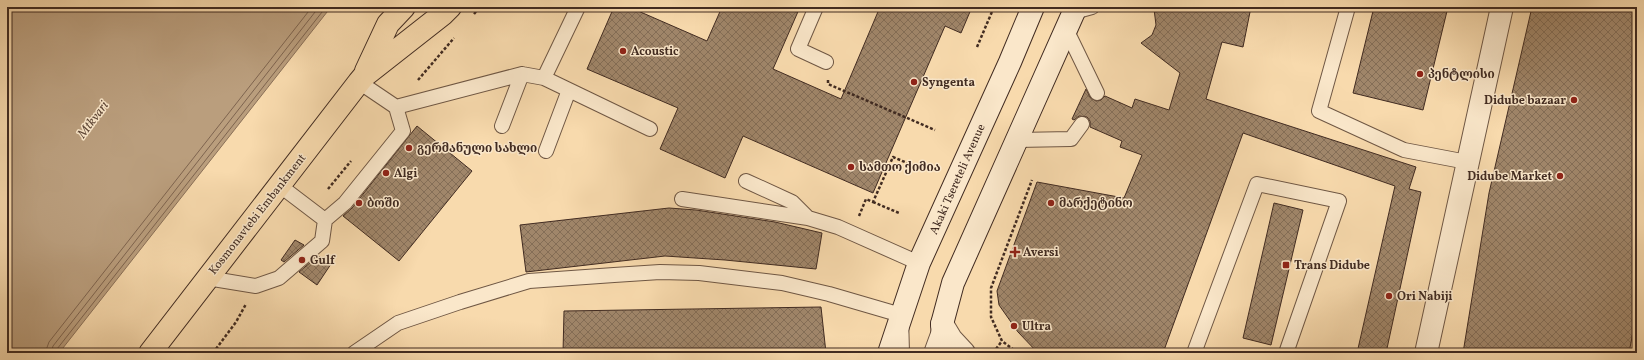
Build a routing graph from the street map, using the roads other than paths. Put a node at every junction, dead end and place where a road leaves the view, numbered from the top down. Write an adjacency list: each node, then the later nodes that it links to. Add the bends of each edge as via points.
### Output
1 (404, 7): 9 (main road, Kosmonavtebi Embankment)
2 (450, 7): 13 (main road, Kosmonavtebi Embankment)
3 (578, 7): 12 (lane)
4 (816, 7): 10 (lane, via 798,49)
5 (1033, 7): 28 (main road, Akaki Tsereteli Avenue)
6 (1348, 7): 22 (lane, via 1318,111 1404,150)
7 (1502, 7): 22 (main road)
8 (1077, 14): 15 (lane); 20 (main road)
9 (394, 16): 13 (main road, Kosmonavtebi Embankment)
10 (826, 62)
11 (522, 74): 12 (lane); 16 (lane); 18 (lane)
12 (544, 78): 14 (lane)
13 (361, 79): 16 (lane); 24 (main road, Kosmonavtebi Embankment)
14 (569, 90): 19 (lane); 21 (lane)
15 (1097, 93)
16 (396, 107): 27 (lane, via 403,132 345,203)
17 (1082, 124): 20 (lane, via 1071,139)
18 (502, 126)
19 (650, 129)
20 (1017, 140): 31 (main road, via 953,283)
21 (546, 151)
22 (1467, 162): 42 (main road)
23 (746, 181): 26 (lane, via 792,202)
24 (279, 185): 27 (lane); 29 (main road, Kosmonavtebi Embankment)
25 (682, 199): 26 (lane)
26 (808, 218): 28 (lane, via 838,227)
27 (325, 220): 29 (lane, via 322,241 279,278 256,286)
28 (919, 263): 30 (main road, Akaki Tsereteli Avenue)
29 (207, 278): 33 (main road, Kosmonavtebi Embankment)
30 (901, 315): 32 (lane, via 782,283 699,273 660,272 529,281 398,323); 35 (main road, Akaki Tsereteli Avenue); 36 (lane)
31 (942, 324): 37 (lane); 38 (main road); 39 (main road)
32 (371, 347): 34 (lane)
33 (150, 353)
34 (354, 353)
35 (889, 353)
36 (902, 353)
37 (931, 353)
38 (944, 353)
39 (964, 353)
40 (1194, 353): 41 (lane, via 1257,184 1339,201)
41 (1286, 353)
42 (1426, 353)

